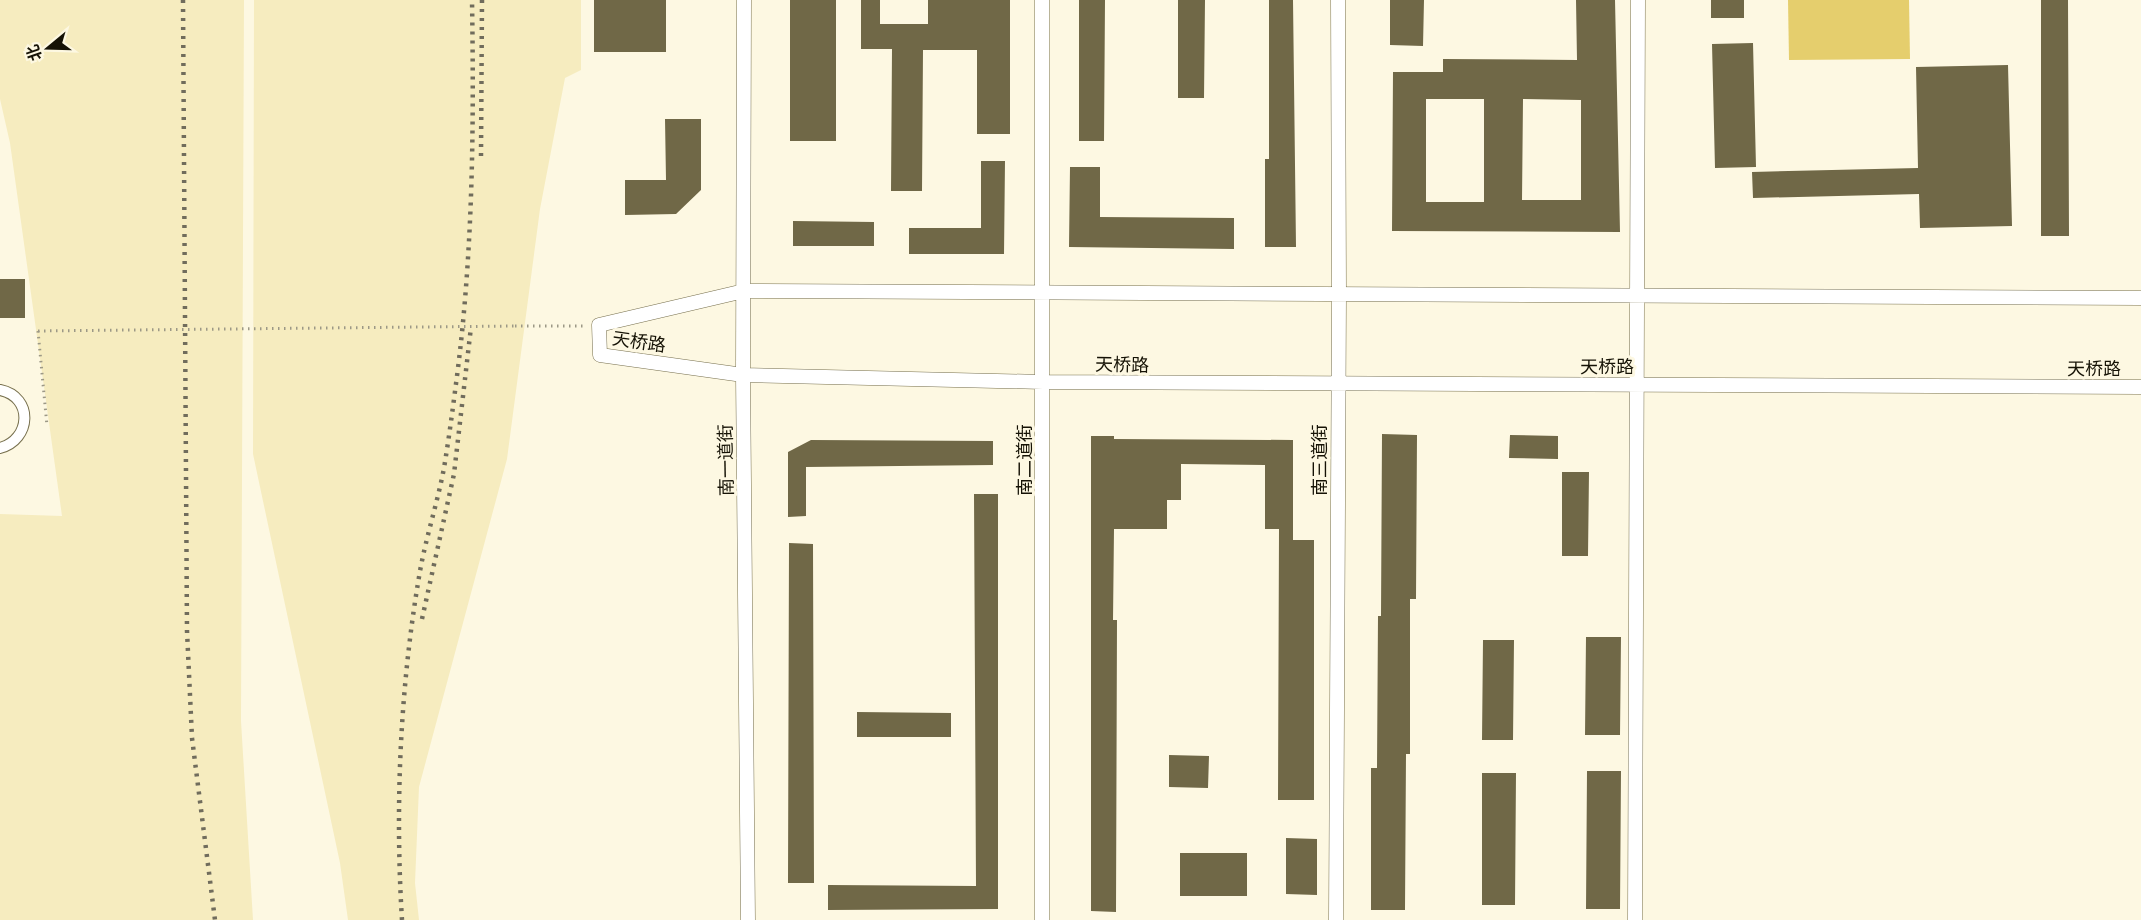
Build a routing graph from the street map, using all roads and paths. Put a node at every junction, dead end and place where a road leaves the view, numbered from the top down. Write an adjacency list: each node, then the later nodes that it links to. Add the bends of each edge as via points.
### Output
1 (744, 0): 5 (street, 南一道街)
2 (1042, 0): 6 (street, 南二道街)
3 (1338, 0): 7 (street, 南三道街)
4 (1638, 0): 8 (street)
5 (744, 291): 6 (street, 天桥路); 10 (street, 天桥路); 11 (street, 南一道街)
6 (1043, 293): 7 (street, 天桥路); 12 (street, 南二道街)
7 (1339, 294): 8 (street, 天桥路); 13 (street, 南三道街)
8 (1637, 295): 9 (street, 天桥路); 14 (street)
9 (2141, 298)
10 (598, 326): 11 (street, 天桥路, via 600,355); 17 (path, bridge, via 38,331)
11 (743, 375): 12 (street, 天桥路); 19 (street, 南一道街)
12 (1043, 382): 13 (street, 天桥路); 20 (street, 南二道街)
13 (1339, 385): 14 (street, 天桥路); 21 (street, 南三道街)
14 (1638, 385): 15 (street, 天桥路); 22 (street)
15 (2141, 387)
16 (0, 390): 18 (street, via 16,398 26,418 18,440)
17 (48, 426)
18 (0, 448)
19 (748, 920)
20 (1042, 920)
21 (1335, 920)
22 (1635, 920)

